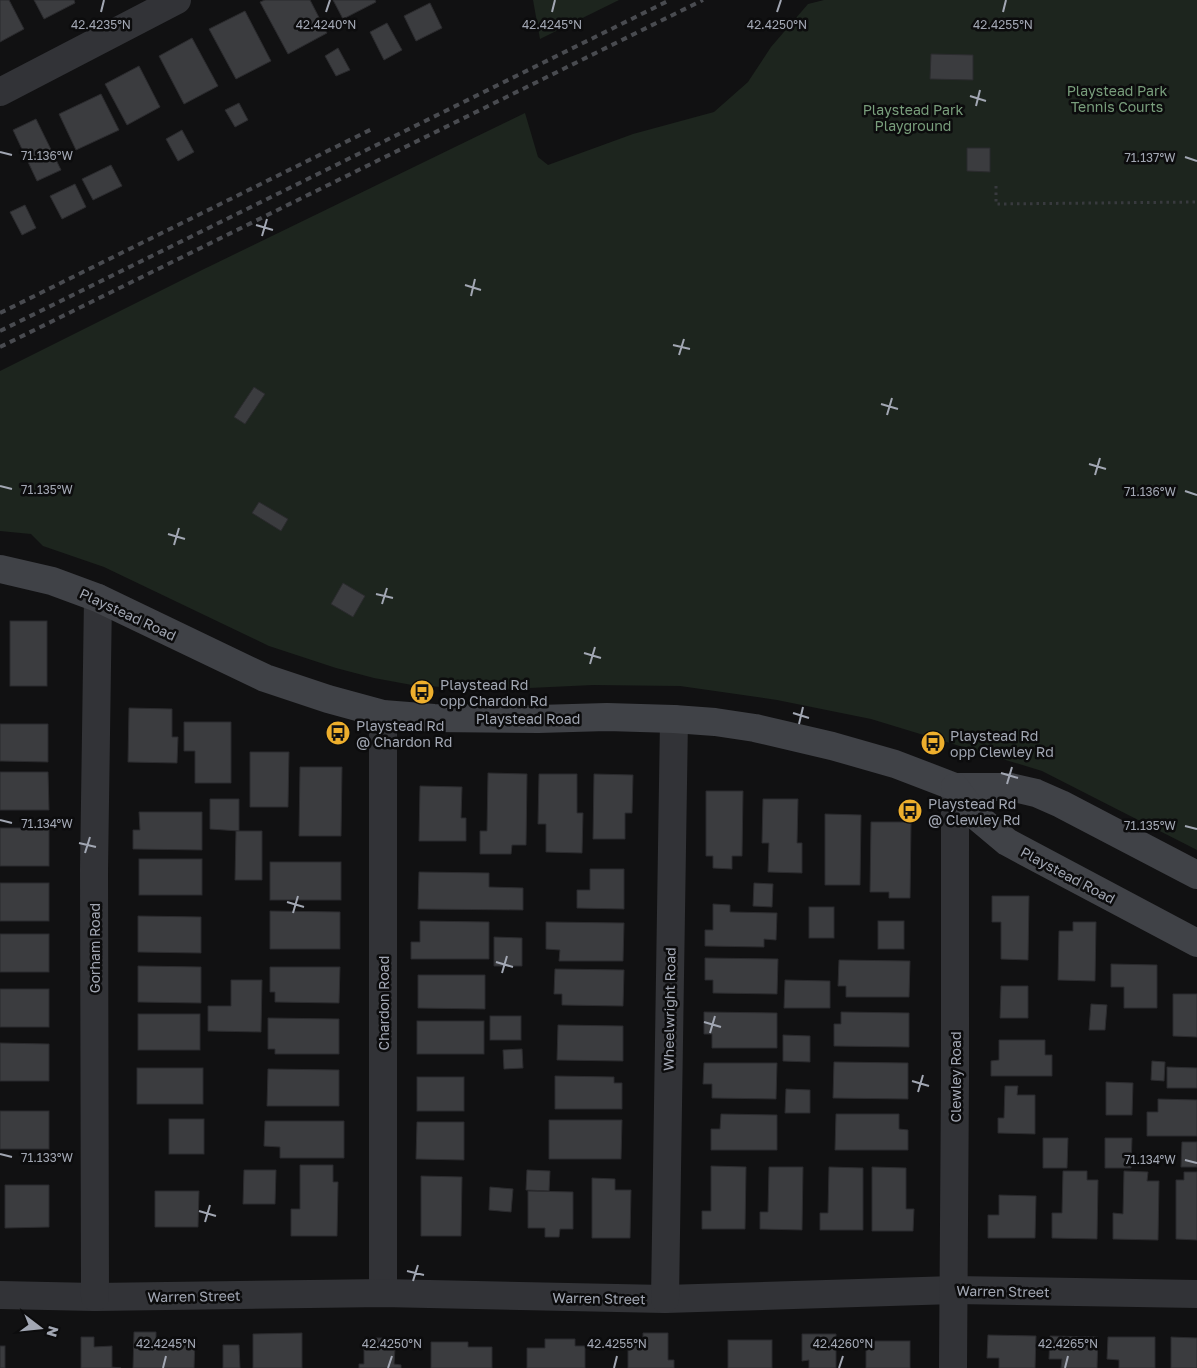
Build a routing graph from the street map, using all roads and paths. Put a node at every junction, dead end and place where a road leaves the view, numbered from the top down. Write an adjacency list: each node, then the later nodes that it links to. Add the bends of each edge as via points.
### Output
1 (177, 0): 2 (street)
2 (0, 92)
3 (996, 186): 4 (path, via 996,204)
4 (1195, 202)
5 (0, 568): 6 (main road, Playstead Road, via 52,581)
6 (98, 598): 7 (main road, Playstead Road, via 265,678); 16 (street, Gorham Road)
7 (384, 714): 8 (main road, Playstead Road, via 538,720); 13 (street, Chardon Road)
8 (674, 719): 9 (main road, Playstead Road, via 755,728 832,746 894,764); 17 (street, Wheelwright Road)
9 (955, 787): 10 (main road, Playstead Road, via 1010,787 1036,793); 11 (main road, Playstead Road, via 976,816 1007,842); 12 (street, Clewley Road)
10 (1197, 875)
11 (1197, 943)
12 (954, 1290): 14 (street, Warren Street); 17 (street, Warren Street); 18 (street, Clewley Road)
13 (383, 1293): 16 (street, Warren Street); 17 (street, Warren Street)
14 (1197, 1294)
15 (0, 1295): 16 (street, Warren Street)
16 (94, 1297)
17 (665, 1299)
18 (953, 1368)

